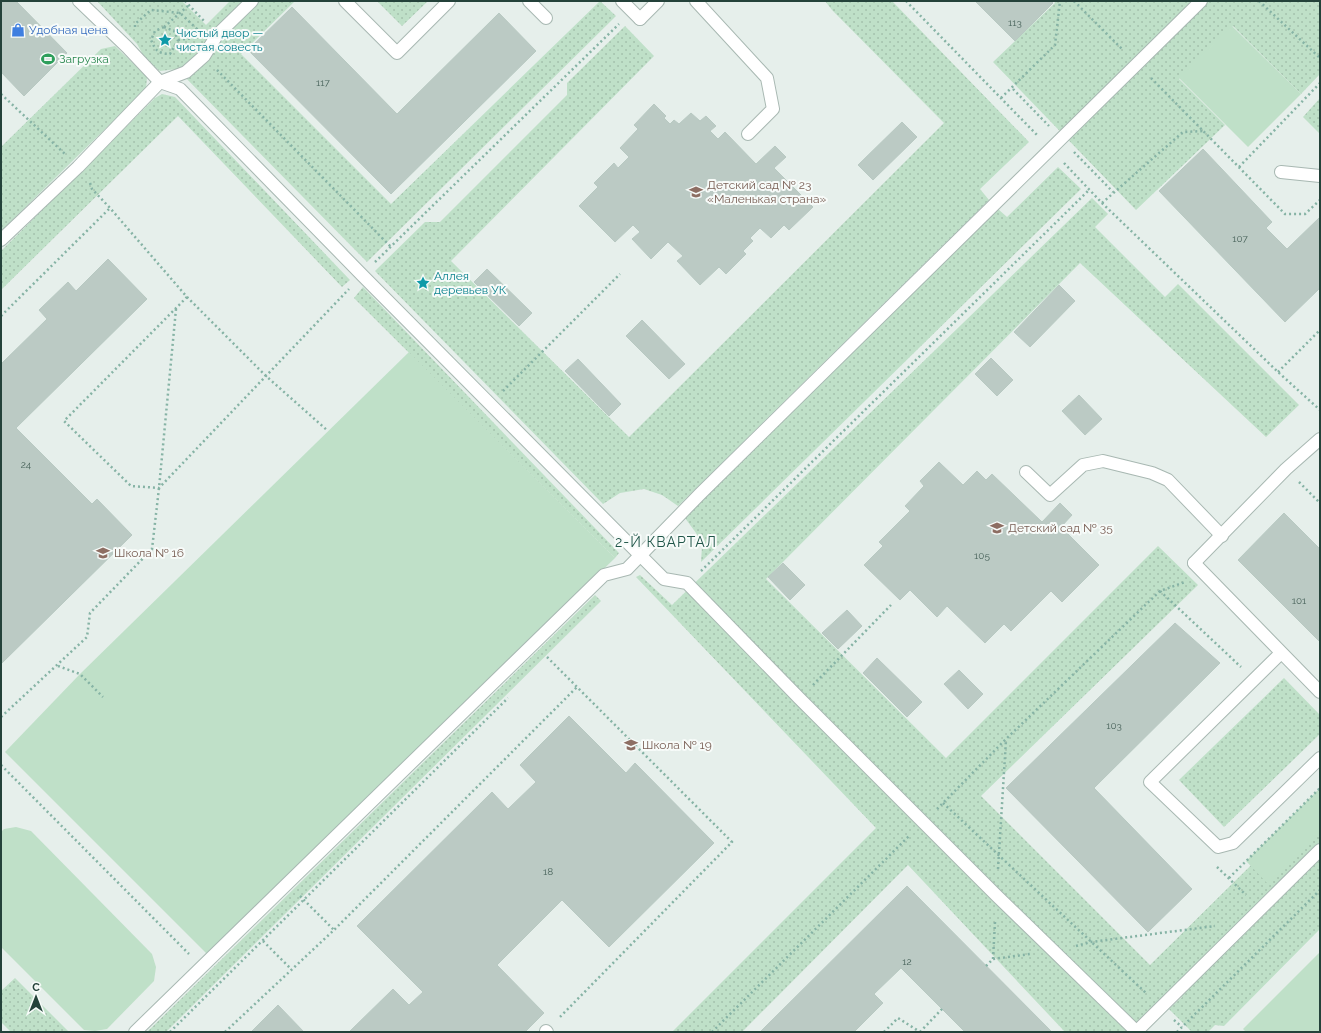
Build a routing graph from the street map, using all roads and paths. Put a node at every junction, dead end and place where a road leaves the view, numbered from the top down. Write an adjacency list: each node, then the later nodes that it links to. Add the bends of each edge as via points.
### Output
1 (80, 1): 24 (street)
2 (185, 1): 15 (path)
3 (252, 1): 20 (street)
4 (345, 1): 5 (street, via 397,53)
5 (449, 1)
6 (529, 1): 17 (street)
7 (658, 1): 14 (street, via 640,19)
8 (696, 1): 29 (street, via 767,78 773,109)
9 (906, 1): 27 (path)
10 (1060, 1): 27 (path, via 1055,45)
11 (1074, 1): 23 (path)
12 (1201, 1): 23 (street)
13 (1259, 1): 22 (path)
14 (625, 4): 40 (path, via 621,21)
15 (189, 5): 16 (path); 20 (path)
16 (180, 13): 18 (path); 19 (path, via 151,10 135,24); 21 (path, via 197,30 197,38)
17 (546, 18)
18 (164, 27): 18 (path, via 155,31 151,40 155,50 170,54 178,40 174,31)
19 (134, 32)
20 (217, 35): 21 (street)
21 (204, 56): 24 (street, via 186,72); 40 (path)
22 (1320, 58)
23 (1137, 64): 28 (path); 30 (street)
24 (160, 82): 31 (street); 42 (street, via 180,89)
25 (1320, 83): 32 (path)
26 (1, 94): 31 (path)
27 (1002, 98): 30 (path)
28 (1203, 131): 32 (path); 37 (path, via 1183,132)
29 (748, 134)
30 (1050, 149): 35 (path); 58 (street)
31 (78, 167): 38 (path, via 87,174 92,189); 39 (street)
32 (1239, 167): 36 (path, via 1285,214 1305,214)
33 (1282, 172): 34 (street)
34 (1320, 176)
35 (1089, 190): 37 (path); 60 (path)
36 (1320, 200)
37 (1102, 202): 47 (path)
38 (110, 208): 43 (path); 45 (path)
39 (1, 240)
40 (391, 247): 42 (path)
41 (620, 274): 49 (path)
42 (362, 275): 48 (path); 49 (street)
43 (187, 297): 44 (path); 48 (path)
44 (176, 309): 55 (path); 55 (path, via 64,421 131,486)
45 (1, 316)
46 (1320, 330): 47 (path)
47 (1278, 372): 50 (path)
48 (266, 376): 51 (path); 55 (path)
49 (490, 404): 58 (street)
50 (1320, 410)
51 (328, 431)
52 (1320, 439): 53 (street)
53 (1286, 469): 56 (path); 57 (street)
54 (1026, 472): 57 (street, via 1050,495 1083,465 1103,461 1152,473 1168,480)
55 (159, 488): 66 (path, via 152,549 90,613 87,637)
56 (1320, 504)
57 (1222, 536): 64 (street, via 1194,564)
58 (640, 555): 60 (street, via 664,579); 62 (street, via 626,569 604,574)
59 (1192, 580): 73 (path, via 1160,591)
60 (687, 583): 71 (street)
61 (891, 605): 71 (path)
62 (533, 643): 65 (path); 82 (street)
63 (554, 653): 65 (path)
64 (1282, 653): 68 (street); 74 (street, via 1150,782 1218,847 1233,843)
65 (548, 658): 67 (path)
66 (58, 666): 69 (path, via 80,674); 72 (path)
67 (577, 687): 86 (path); 99 (path, via 732,842)
68 (1320, 692)
69 (103, 697)
70 (509, 698): 84 (path)
71 (799, 698): 78 (street)
72 (1, 717)
73 (1006, 739): 77 (path); 80 (path)
74 (1320, 758)
75 (1, 765): 91 (path)
76 (1320, 788): 81 (path)
77 (943, 803): 78 (path); 80 (path)
78 (923, 822): 100 (path); 103 (street)
79 (1320, 850): 93 (street)
80 (999, 856): 88 (path)
81 (1228, 878)
82 (287, 884): 84 (path); 91 (street)
83 (1320, 890): 95 (path)
84 (304, 900): 86 (path); 87 (path)
85 (1216, 926): 88 (path)
86 (334, 930): 92 (path)
87 (263, 941): 92 (path); 97 (path)
88 (1091, 942): 93 (path)
89 (993, 959): 90 (path)
90 (986, 966)
91 (202, 967): 96 (street)
92 (291, 970): 98 (path)
93 (1161, 1007): 95 (path); 103 (street)
94 (942, 1009): 102 (path)
95 (1182, 1027): 104 (path)
96 (135, 1032)
97 (170, 1032)
98 (226, 1032)
99 (546, 1032)
100 (712, 1032)
101 (884, 1032): 102 (path, via 898,1018)
102 (920, 1032)
103 (1137, 1032)
104 (1177, 1032)

